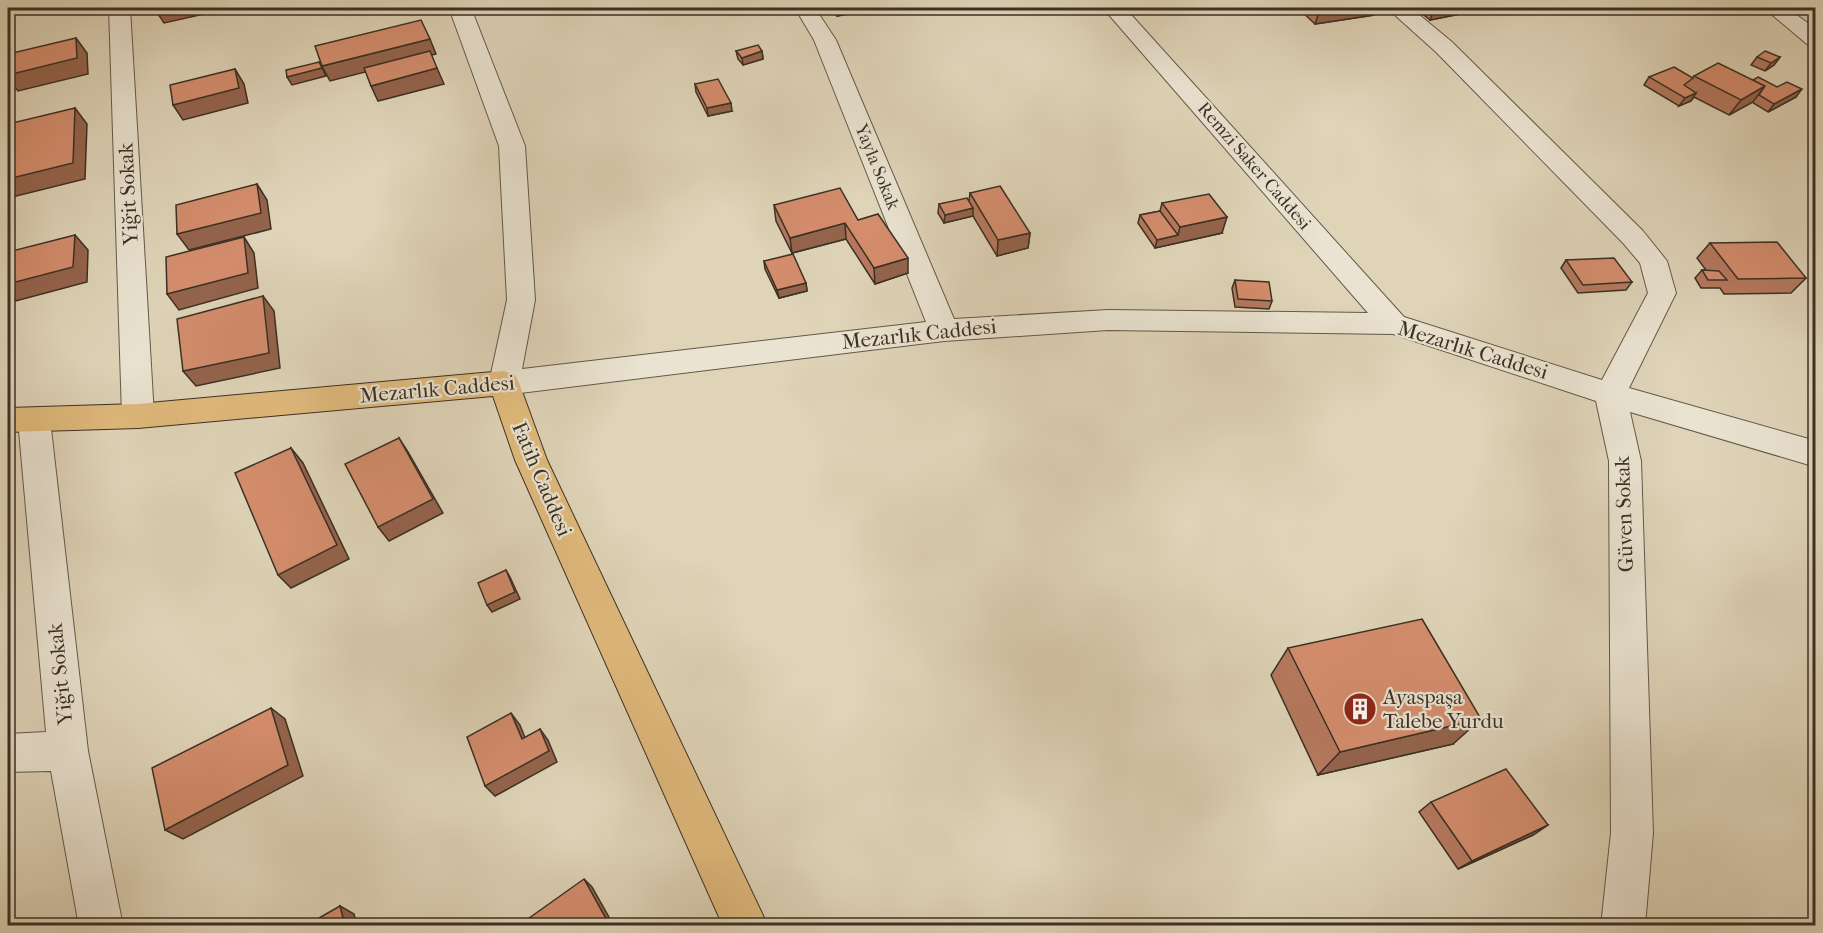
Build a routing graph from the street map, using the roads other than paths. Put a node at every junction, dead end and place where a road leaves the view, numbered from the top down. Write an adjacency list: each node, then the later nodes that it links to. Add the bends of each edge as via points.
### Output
1 (119, 8): 12 (street, Yiğit Sokak)
2 (460, 8): 10 (street, via 512,146 521,300)
3 (805, 8): 9 (street, Yayla Sokak, via 825,40)
4 (1114, 8): 8 (street, Remzi Saker Caddesi)
5 (1398, 8): 11 (street, via 1444,47 1653,261 1662,293)
6 (1774, 8): 7 (street)
7 (1815, 40)
8 (1394, 324): 9 (street, Mezarlık Caddesi, via 1108,320); 11 (street, Mezarlık Caddesi)
9 (944, 330): 10 (street, Mezarlık Caddesi)
10 (504, 383): 12 (main road, Mezarlık Caddesi); 18 (main road, Fatih Caddesi, via 531,460)
11 (1610, 394): 14 (street, Mezarlık Caddesi); 19 (street, Güven Sokak, via 1625,461 1632,833)
12 (138, 416): 13 (main road, Mezarlık Caddesi)
13 (21, 420): 15 (street, Yiğit Sokak)
14 (1815, 454)
15 (68, 751): 16 (street); 17 (street, Yiğit Sokak)
16 (8, 753)
17 (102, 926)
18 (746, 926)
19 (1623, 926)

